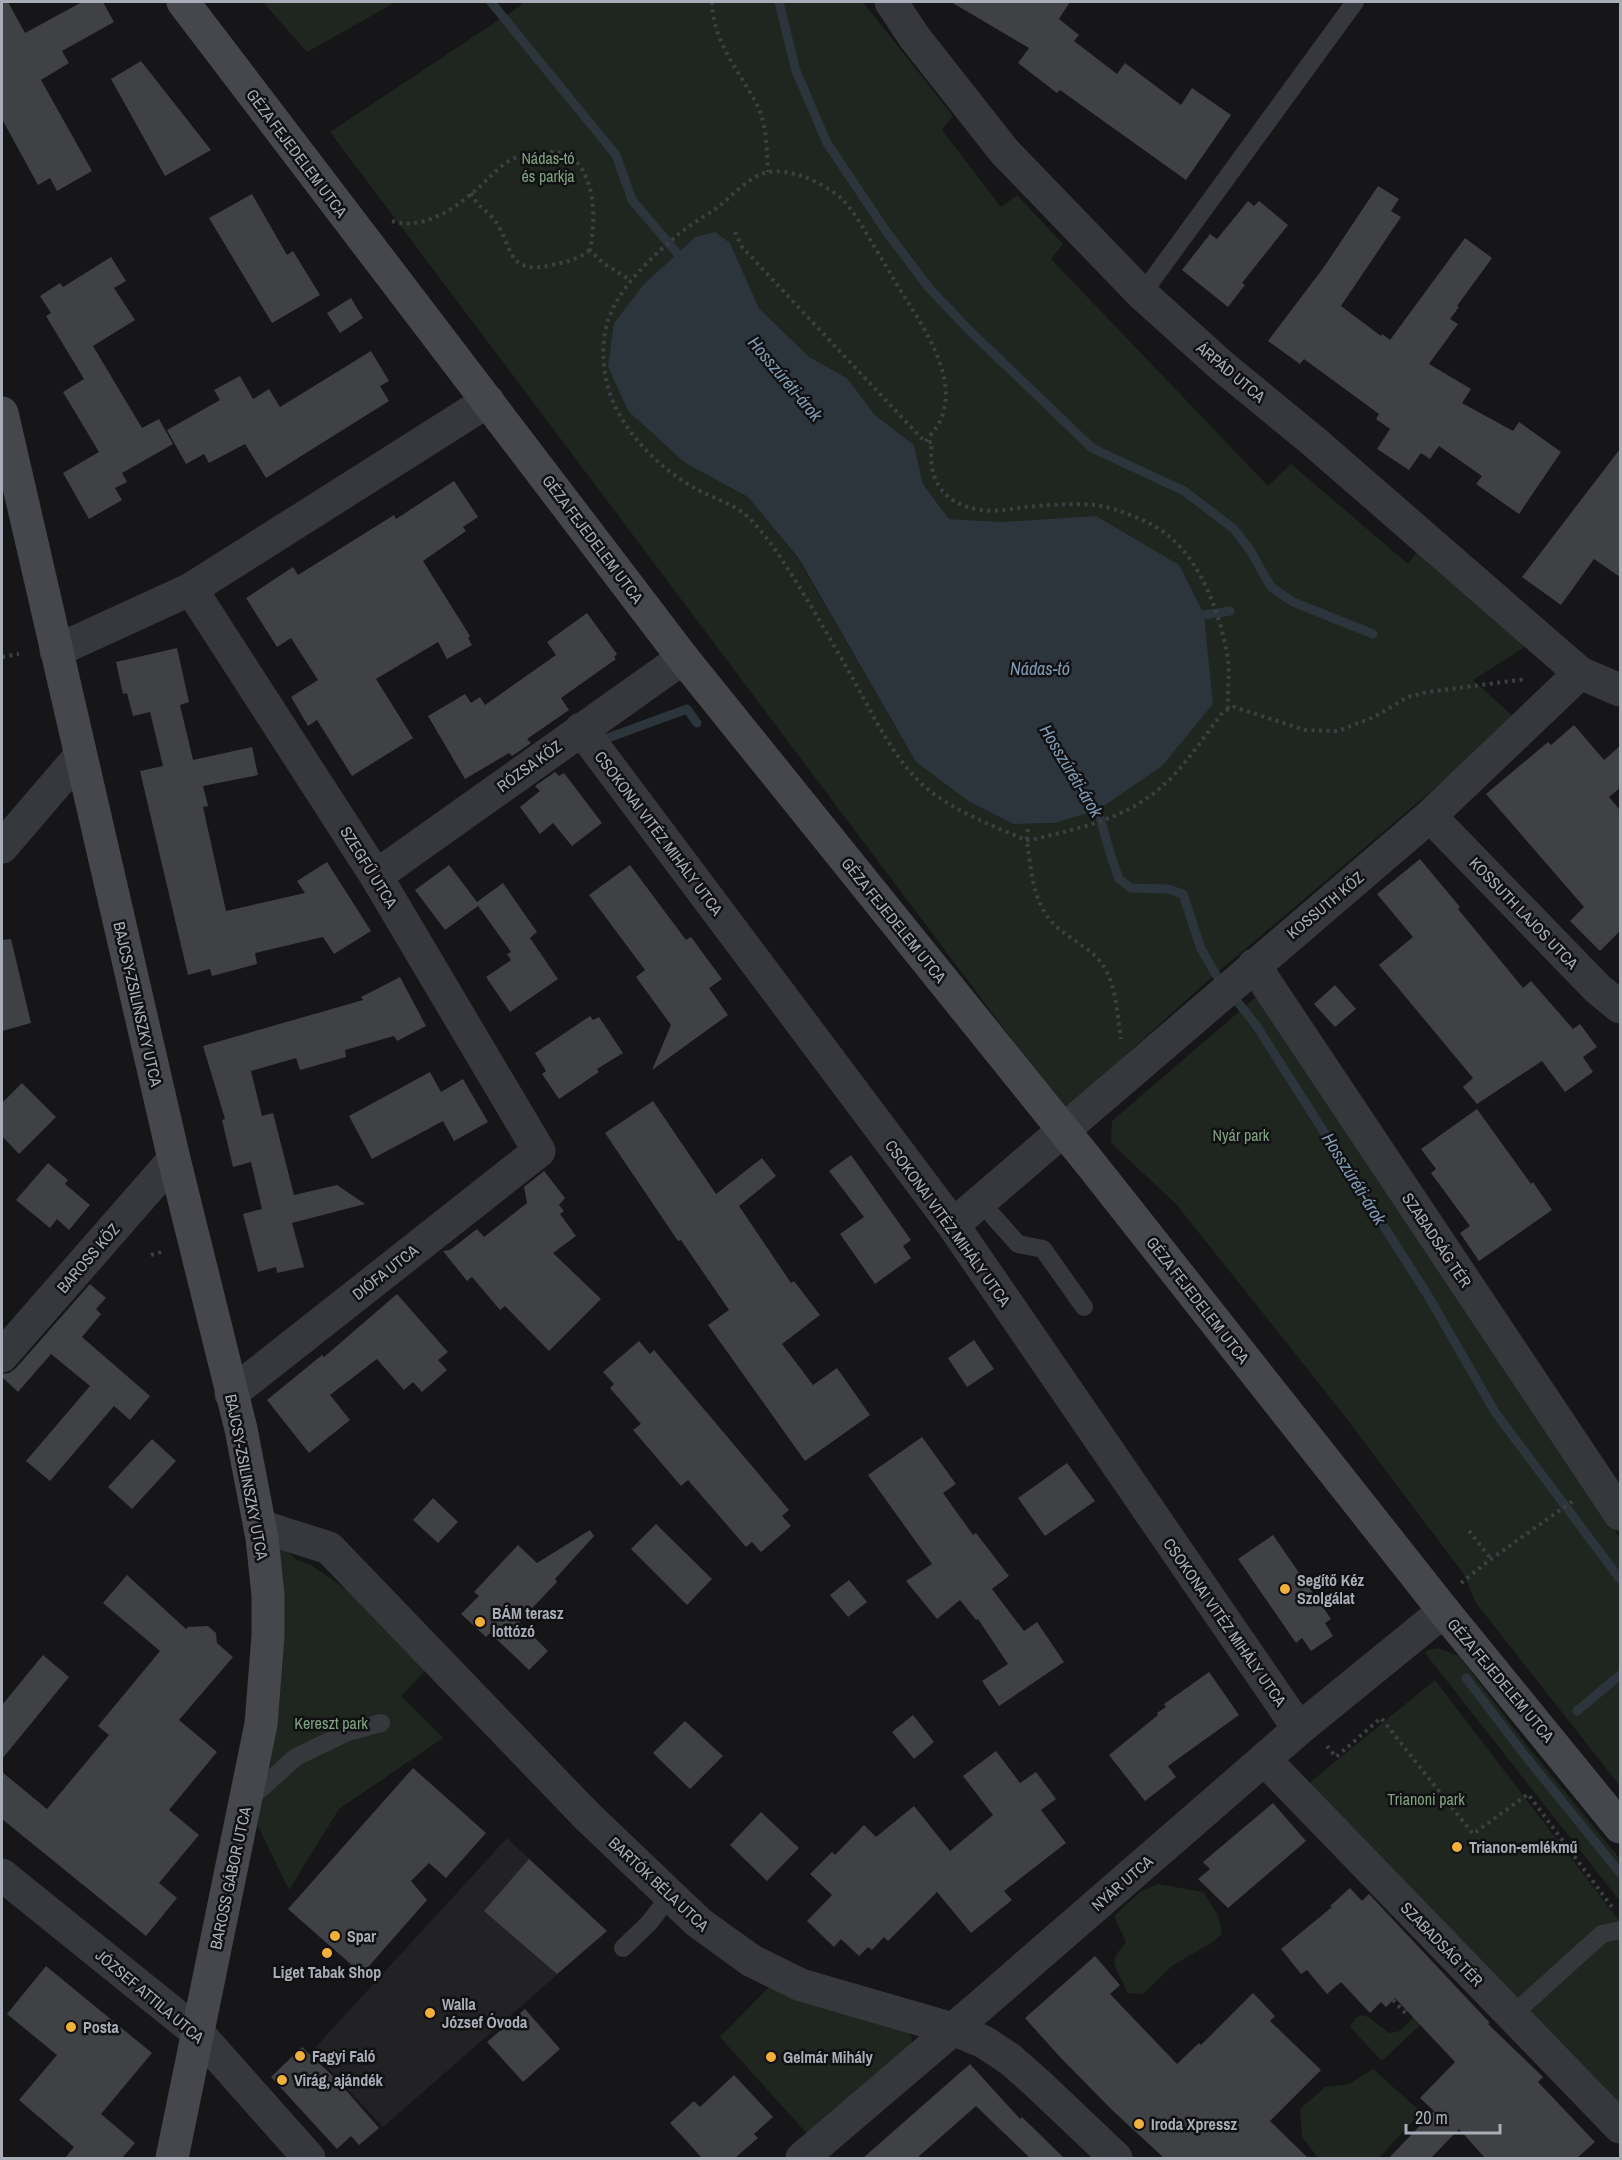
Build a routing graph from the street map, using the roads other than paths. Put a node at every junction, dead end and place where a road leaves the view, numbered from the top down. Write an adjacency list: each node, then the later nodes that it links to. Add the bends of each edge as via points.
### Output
1 (183, 2): 5 (main road, GÉZA FEJEDELEM UTCA)
2 (891, 2): 4 (street, ÁRPÁD UTCA, via 1004,151)
3 (1355, 2): 4 (lane)
4 (1142, 294): 10 (street, ÁRPÁD UTCA)
5 (488, 401): 7 (street); 9 (main road, GÉZA FEJEDELEM UTCA)
6 (2, 413): 8 (main road, BAJCSY-ZSILINSZKY UTCA)
7 (191, 589): 8 (street); 16 (street, SZEGFŰ UTCA)
8 (56, 651): 13 (main road, BAJCSY-ZSILINSZKY UTCA)
9 (683, 658): 12 (street, RÓZSA KÖZ); 19 (main road, GÉZA FEJEDELEM UTCA)
10 (1580, 673): 11 (street, ÁRPÁD UTCA); 14 (street, KOSSUTH KÖZ)
11 (1620, 690)
12 (581, 729): 16 (street, RÓZSA KÖZ); 23 (street, CSOKONAI VITÉZ MIHÁLY UTCA)
13 (80, 756): 15 (street); 21 (main road, BAJCSY-ZSILINSZKY UTCA)
14 (1430, 816): 17 (street, KOSSUTH KÖZ); 18 (street, KOSSUTH LAJOS UTCA)
15 (2, 847)
16 (376, 876): 20 (street, SZEGFŰ UTCA)
17 (1250, 969): 19 (street, KOSSUTH KÖZ); 27 (street, SZABADSÁG TÉR)
18 (1620, 1007)
19 (1063, 1130): 23 (street, KOSSUTH KÖZ); 30 (main road, GÉZA FEJEDELEM UTCA)
20 (539, 1151): 26 (street, DIÓFA UTCA)
21 (174, 1160): 25 (street, BAROSS KÖZ); 26 (main road, BAJCSY-ZSILINSZKY UTCA)
22 (992, 1215): 24 (lane, via 1018,1244 1043,1249)
23 (953, 1226): 32 (street, CSOKONAI VITÉZ MIHÁLY UTCA)
24 (1084, 1307)
25 (2, 1356)
26 (231, 1394): 28 (main road, BAJCSY-ZSILINSZKY UTCA)
27 (1620, 1514)
28 (260, 1526): 29 (main road, BAJCSY-ZSILINSZKY UTCA); 37 (street, BARTÓK BÉLA UTCA, via 329,1548 587,1816)
29 (267, 1595): 34 (main road, BAROSS GÁBOR UTCA, via 261,1724)
30 (1449, 1600): 32 (street, NYÁR UTCA); 35 (main road, GÉZA FEJEDELEM UTCA)
31 (381, 1723): 34 (lane, via 348,1732 296,1757)
32 (1304, 1725): 33 (street, NYÁR UTCA)
33 (1264, 1759): 40 (street, SZABADSÁG TÉR); 41 (street, NYÁR UTCA)
34 (246, 1802): 42 (main road, BAROSS GÁBOR UTCA)
35 (1620, 1827)
36 (2, 1875): 42 (street, JÓZSEF ATTILA UTCA)
37 (670, 1896): 39 (lane); 41 (street, BARTÓK BÉLA UTCA, via 752,1961 801,1985)
38 (1620, 1930): 40 (lane, via 1602,1934)
39 (623, 1948)
40 (1511, 2016): 43 (street, SZABADSÁG TÉR)
41 (953, 2030): 46 (street, NYÁR UTCA); 47 (street, BARTÓK BÉLA UTCA, via 984,2042 1011,2060)
42 (198, 2033): 44 (main road, BAROSS GÁBOR UTCA); 45 (street, JÓZSEF ATTILA UTCA)
43 (1620, 2127)
44 (172, 2158)
45 (309, 2158)
46 (802, 2158)
47 (1116, 2158)

